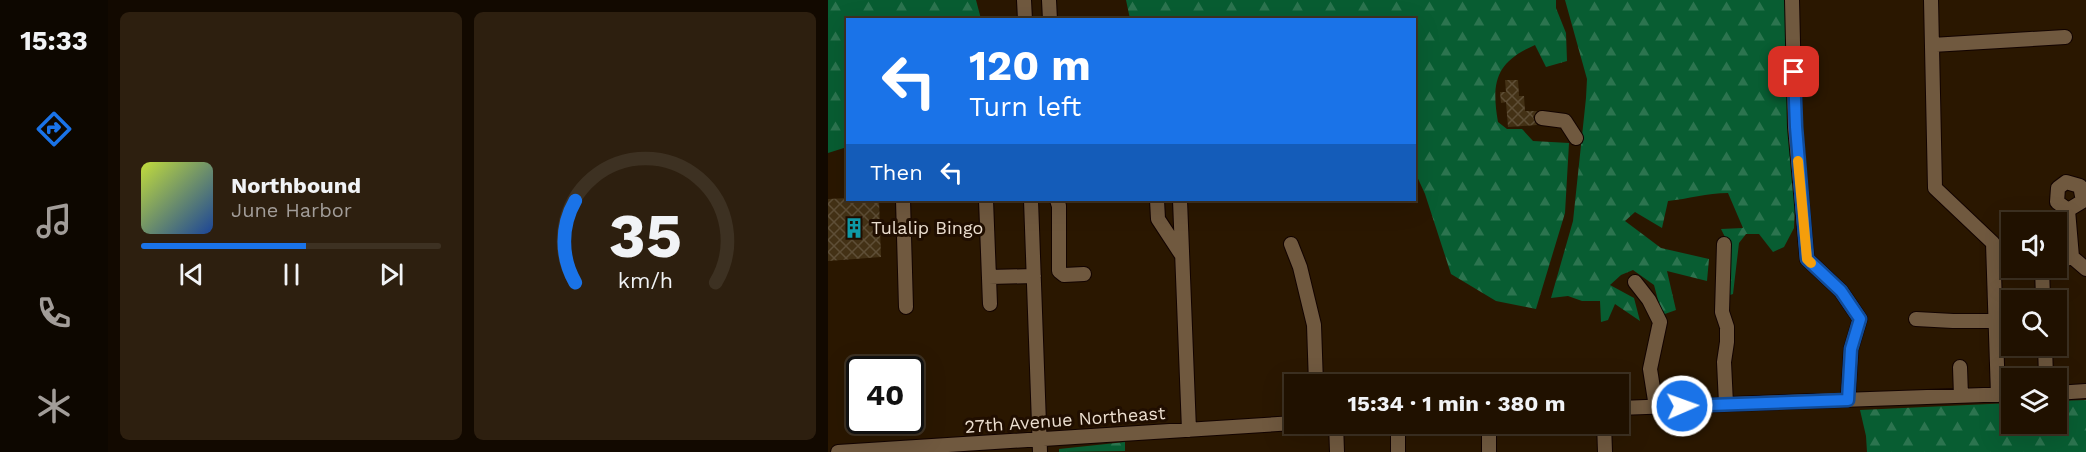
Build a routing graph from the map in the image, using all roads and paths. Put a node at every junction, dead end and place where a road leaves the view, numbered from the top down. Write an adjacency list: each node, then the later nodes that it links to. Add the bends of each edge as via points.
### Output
1 (1024, 0): 5 (street)
2 (1049, 0): 6 (street)
3 (1792, 0): 39 (street, via 1796,127 1807,259 1841,291 1860,319 1851,349)
4 (1931, 0): 8 (street)
5 (1025, 18)
6 (1050, 18)
7 (2065, 37): 8 (street)
8 (1932, 45): 31 (street, via 1935,188 1993,243)
9 (1542, 118): 10 (street, via 1565,121)
10 (1576, 138)
11 (903, 201): 29 (street)
12 (986, 201): 26 (street)
13 (1031, 201): 25 (street)
14 (1057, 201): 24 (street, via 1059,271 1064,275)
15 (1157, 201): 20 (street, via 1158,219)
16 (1180, 201): 20 (street)
17 (2068, 210): 21 (street)
18 (1291, 244): 34 (street, via 1314,325)
19 (1724, 244): 40 (street)
20 (1182, 256): 44 (street)
21 (2072, 257): 22 (street); 23 (street)
22 (2067, 259)
23 (2086, 269)
24 (1084, 274)
25 (1034, 276): 26 (street); 49 (street)
26 (989, 277): 28 (street)
27 (1635, 282): 41 (street, via 1660,322 1650,369)
28 (990, 304)
29 (906, 307)
30 (1916, 319): 31 (street)
31 (1995, 321): 33 (street)
32 (1960, 368): 38 (street)
33 (2001, 368)
34 (1316, 374)
35 (2086, 391): 36 (street)
36 (2067, 392)
37 (2001, 395): 38 (street)
38 (1961, 396): 39 (street)
39 (1848, 400): 40 (street)
40 (1726, 404): 41 (street)
41 (1656, 407): 42 (street)
42 (1629, 408)
43 (1284, 424): 44 (street, 27th Avenue Northeast)
44 (1189, 430): 49 (street, 27th Avenue Northeast)
45 (1336, 434): 52 (street)
46 (1398, 434): 53 (street)
47 (1489, 434): 54 (street)
48 (1604, 434): 55 (street)
49 (1040, 446): 51 (street, 27th Avenue Northeast)
50 (838, 452): 51 (street, 27th Avenue Northeast)
51 (845, 452)
52 (1337, 452)
53 (1398, 452)
54 (1489, 452)
55 (1605, 452)

